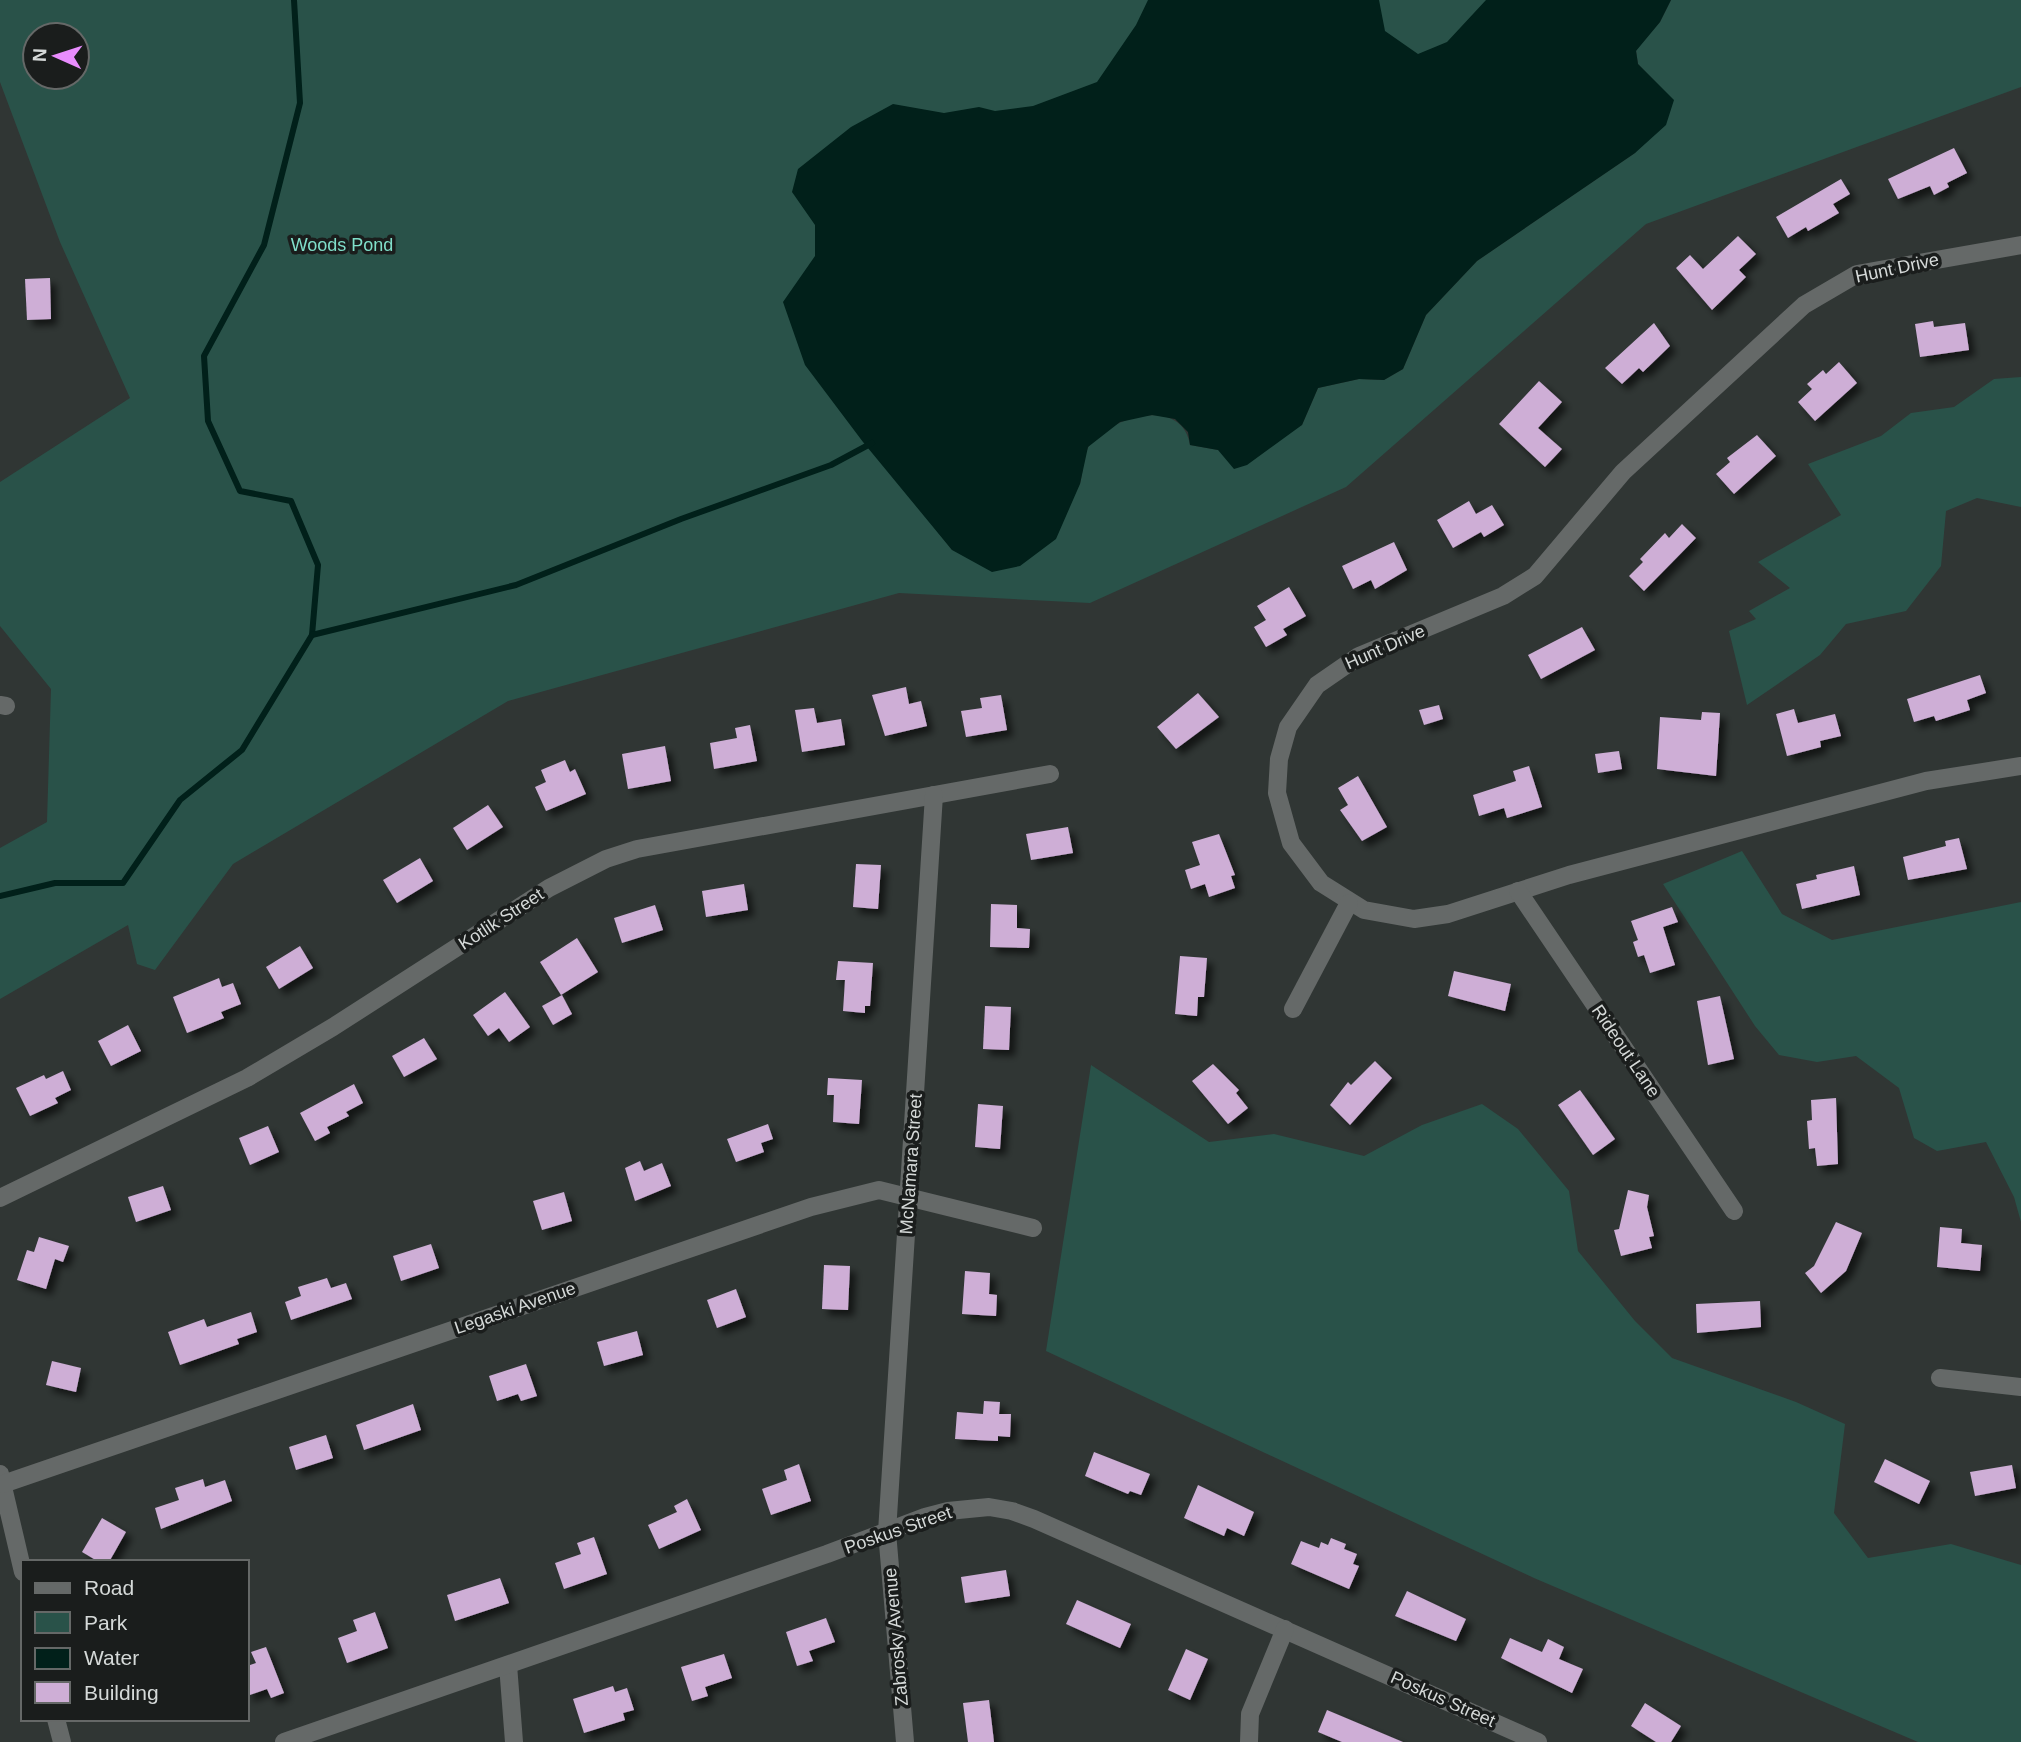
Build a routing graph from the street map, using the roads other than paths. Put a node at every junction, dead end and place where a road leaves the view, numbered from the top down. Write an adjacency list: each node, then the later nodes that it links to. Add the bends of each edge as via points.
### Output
1 (2021, 245): 6 (street, Hunt Drive, via 1877,269 1823,291 1622,472 1535,576 1503,596 1359,656 1317,685 1288,727 1279,759 1277,793 1284,827 1299,857 1321,883)
2 (2021, 766): 5 (street, Hunt Drive, via 1926,781)
3 (1050, 774): 4 (street, Kotlik Street)
4 (934, 795): 8 (street, McNamara Street); 9 (street, Kotlik Street, via 637,849 606,859 549,888 247,1078)
5 (1518, 891): 6 (street, Hunt Drive, via 1431,918 1398,918); 10 (street, Rideout Lane)
6 (1349, 903): 7 (street)
7 (1293, 1009)
8 (909, 1197): 11 (street, Legaski Avenue); 14 (street, Legaski Avenue, via 878,1190 811,1206); 15 (street, McNamara Street)
9 (0, 1198)
10 (1734, 1211)
11 (1033, 1228)
12 (1940, 1378): 13 (street)
13 (2021, 1387)
14 (1, 1479): 16 (street)
15 (887, 1532): 17 (street, Poskus Street, via 948,1511 989,1507 1012,1511); 18 (street, Poskus Street); 23 (street, Zabrosky Avenue)
16 (21, 1564)
17 (1285, 1629): 24 (street, via 1250,1714); 25 (street, Poskus Street)
18 (508, 1665): 21 (street, Poskus Street); 22 (street)
19 (57, 1721): 20 (street)
20 (62, 1742)
21 (284, 1742)
22 (514, 1742)
23 (905, 1742)
24 (1249, 1742)
25 (1538, 1742)

